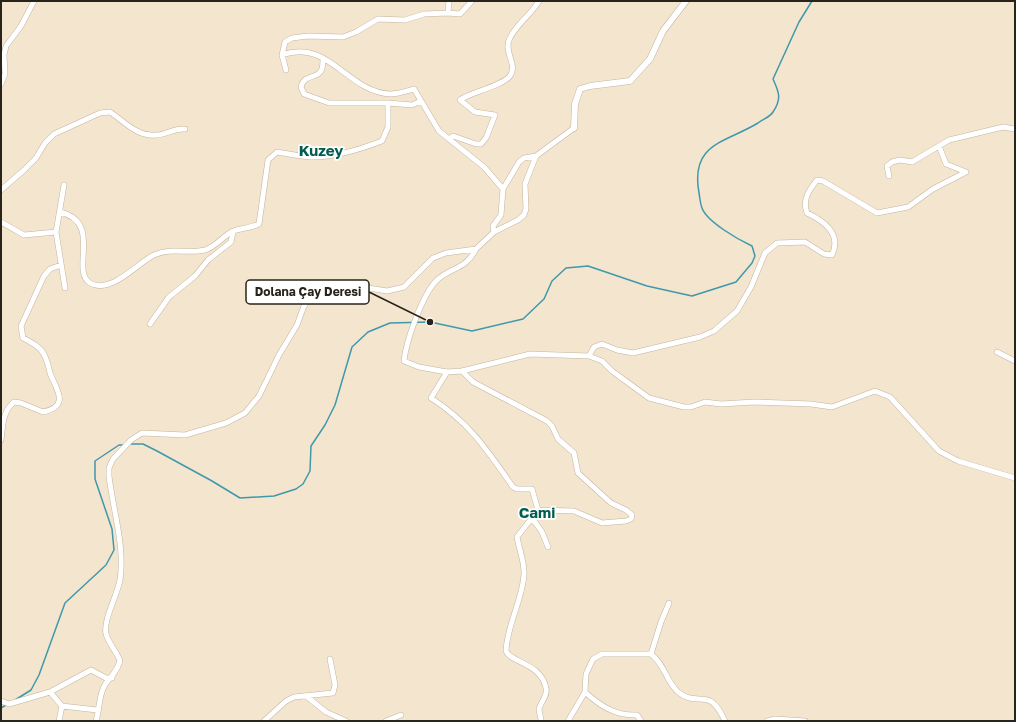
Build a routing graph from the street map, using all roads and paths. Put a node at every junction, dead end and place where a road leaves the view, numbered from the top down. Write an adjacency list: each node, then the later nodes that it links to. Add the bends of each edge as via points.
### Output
1 (34, 1): 10 (street, via 21,26 6,46 5,74)
2 (450, 1): 6 (street)
3 (472, 1): 6 (street, via 460,14)
4 (539, 1): 16 (street, via 509,40 507,52 512,68 510,76 460,100 475,112 495,115 486,138 481,144 453,136)
5 (686, 1): 13 (street, via 663,31 650,59 630,81 580,89 575,104)
6 (448, 13): 7 (street, via 424,14 406,20 378,19 343,37 292,38 285,42)
7 (282, 55): 8 (street, via 295,50 317,54); 9 (street)
8 (323, 58): 11 (street, via 364,86 390,94 414,89); 12 (street, via 320,73 302,82 304,94 329,104)
9 (286, 70)
10 (1, 84)
11 (421, 101): 12 (street, via 412,105); 16 (street, via 439,131)
12 (388, 103): 26 (street, via 388,127 382,141 331,155 311,157 277,152 268,160 259,224)
13 (574, 128): 18 (street)
14 (185, 129): 22 (street, via 177,128 157,136 150,135 129,128 110,112 100,113 54,134 36,158)
15 (1015, 129): 17 (street, via 1002,127 949,140)
16 (449, 139): 21 (street, via 484,167)
17 (939, 146): 19 (street, via 912,162 892,162 887,166); 33 (street, via 946,164 966,172 932,189 908,207 878,213 817,180 806,198 805,206 807,213 823,220 831,230 835,250 832,256 805,242 777,243 765,253 751,287 737,311 714,331 700,337 632,353 602,344 594,347)
18 (536, 156): 21 (street, via 524,158 519,162); 27 (street, via 525,184 524,214 518,220)
19 (889, 176)
20 (64, 185): 23 (street)
21 (503, 189): 27 (street, via 501,216 493,226)
22 (1, 190)
23 (60, 212): 25 (street); 26 (street, via 73,217 81,230 84,236 84,274 90,283 97,285 115,282 155,255 169,250 204,250 218,244)
24 (1, 222): 25 (street, via 24,236)
25 (56, 232): 29 (street)
26 (233, 232): 31 (street, via 231,242 169,297)
27 (494, 232): 28 (street)
28 (476, 249): 36 (street, via 465,264 436,282 419,308 404,352 404,361 419,367); 45 (street, via 446,253 434,258 409,284 397,290 358,288 311,297 304,306 297,325 259,396 245,413 226,423 185,435 142,433 113,459 109,468 119,539 120,578 106,635 120,661)
29 (61, 265): 30 (street); 37 (street, via 50,269 44,276 21,326 23,338 40,348 46,355 60,394 60,401 57,406 44,412 21,402 14,402 5,413)
30 (65, 288)
31 (150, 324)
32 (997, 352): 34 (street)
33 (589, 356): 35 (street, via 530,354); 38 (street, via 602,361 649,398 684,407 705,402 811,404 832,407 875,392 890,397 939,451 958,461)
34 (1015, 361)
35 (462, 371): 36 (street); 39 (street, via 473,382 552,426 558,439 574,453 578,473 611,502 632,515 631,519 626,521 602,523 574,511)
36 (447, 372): 39 (street, via 431,398 466,424 513,487 532,489)
37 (1, 440)
38 (1015, 478)
39 (538, 510): 40 (street)
40 (532, 518): 41 (street); 58 (street, via 517,538 524,572 506,651 511,658 533,668 546,687 546,694 539,709)
41 (548, 547)
42 (669, 602): 43 (street)
43 (651, 654): 47 (street, via 602,654 593,659 586,674); 61 (street, via 660,661 669,680 678,691 689,698 713,701)
44 (330, 659): 48 (street, via 334,691 331,694)
45 (112, 678): 46 (street, via 106,678 91,670); 51 (street, via 106,684)
46 (50, 692): 49 (street); 50 (street)
47 (585, 692): 59 (street); 60 (street, via 599,704 616,713 637,715)
48 (306, 696): 55 (street, via 286,701); 56 (street, via 326,712)
49 (5, 702)
50 (62, 706): 51 (street); 53 (street)
51 (97, 710): 54 (street)
52 (401, 715): 57 (street)
53 (59, 721)
54 (96, 721)
55 (264, 721)
56 (346, 721)
57 (386, 721)
58 (541, 721)
59 (568, 721)
60 (641, 721)
61 (724, 721)
62 (767, 721): 63 (street)
63 (805, 721)

